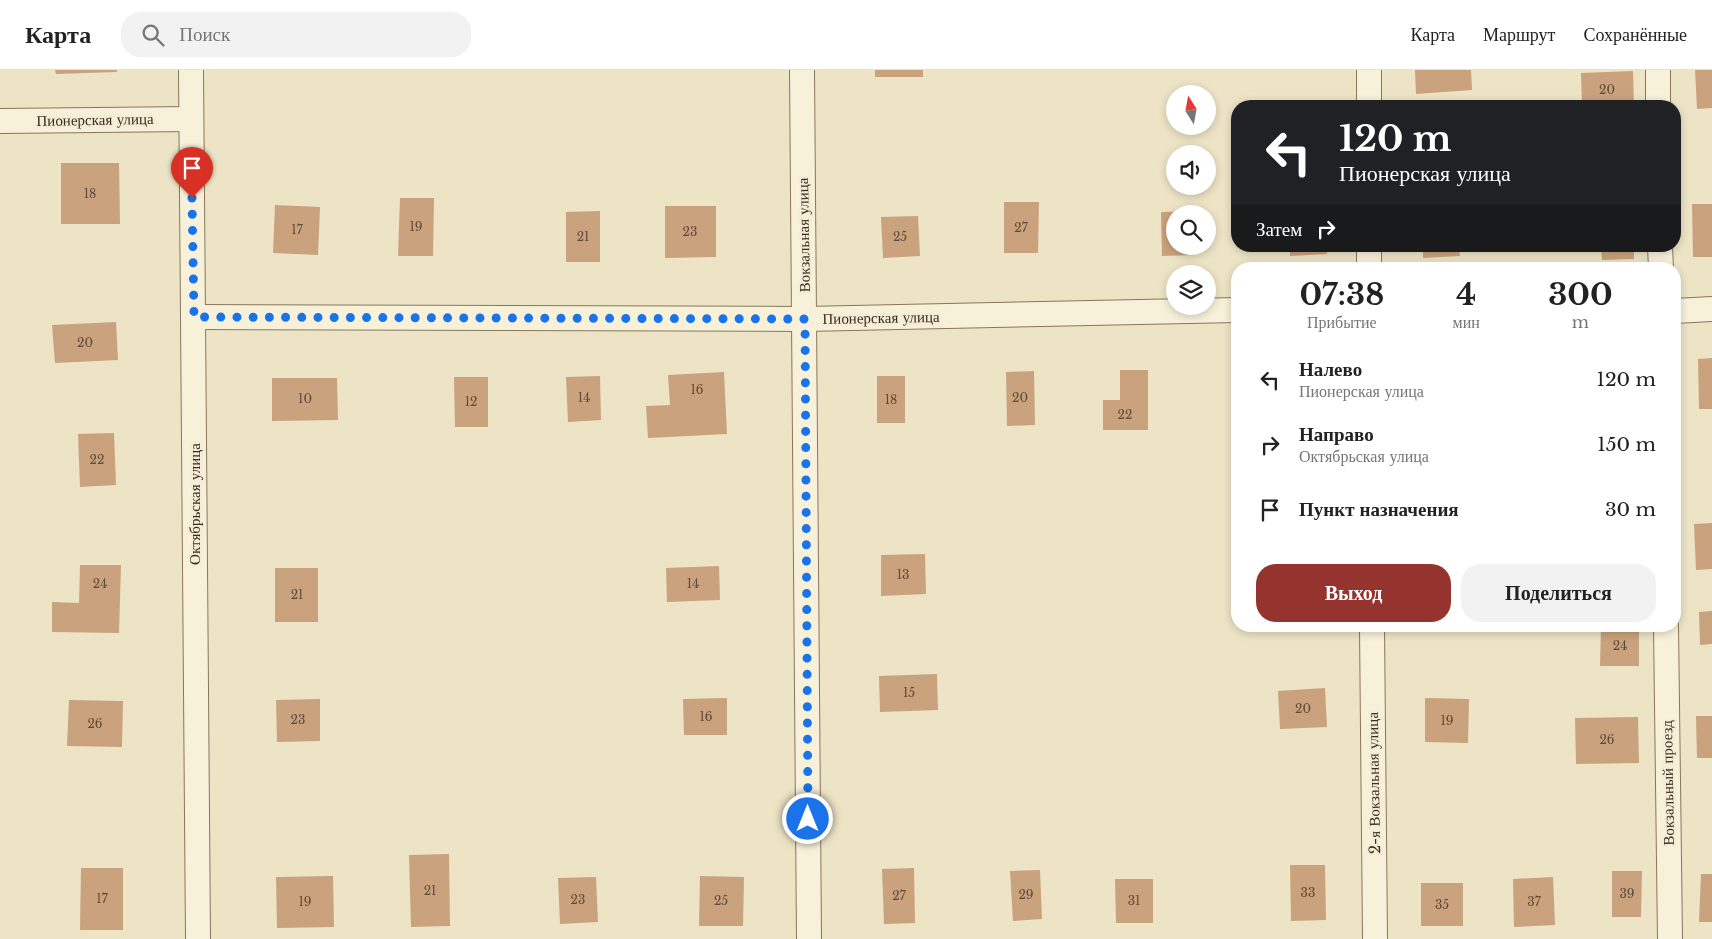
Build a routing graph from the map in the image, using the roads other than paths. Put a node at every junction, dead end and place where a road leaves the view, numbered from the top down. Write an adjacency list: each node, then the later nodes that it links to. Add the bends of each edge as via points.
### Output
1 (191, 70): 7 (street, Октябрьская улица)
2 (802, 70): 13 (street, Вокзальная улица)
3 (1369, 70): 5 (street)
4 (1658, 70): 6 (street)
5 (1369, 100)
6 (1658, 100)
7 (191, 119): 8 (street, Пионерская улица); 12 (street, Октябрьская улица)
8 (0, 121)
9 (1231, 310): 13 (street, Пионерская улица)
10 (1712, 310): 11 (street)
11 (1681, 311)
12 (194, 317): 13 (street, Пионерская улица); 16 (street, Октябрьская улица)
13 (805, 319): 17 (street, Вокзальная улица)
14 (1372, 632): 18 (street, 2-я Вокзальная улица)
15 (1666, 632): 19 (street, Вокзальный проезд)
16 (198, 939)
17 (809, 939)
18 (1375, 939)
19 (1670, 939)

